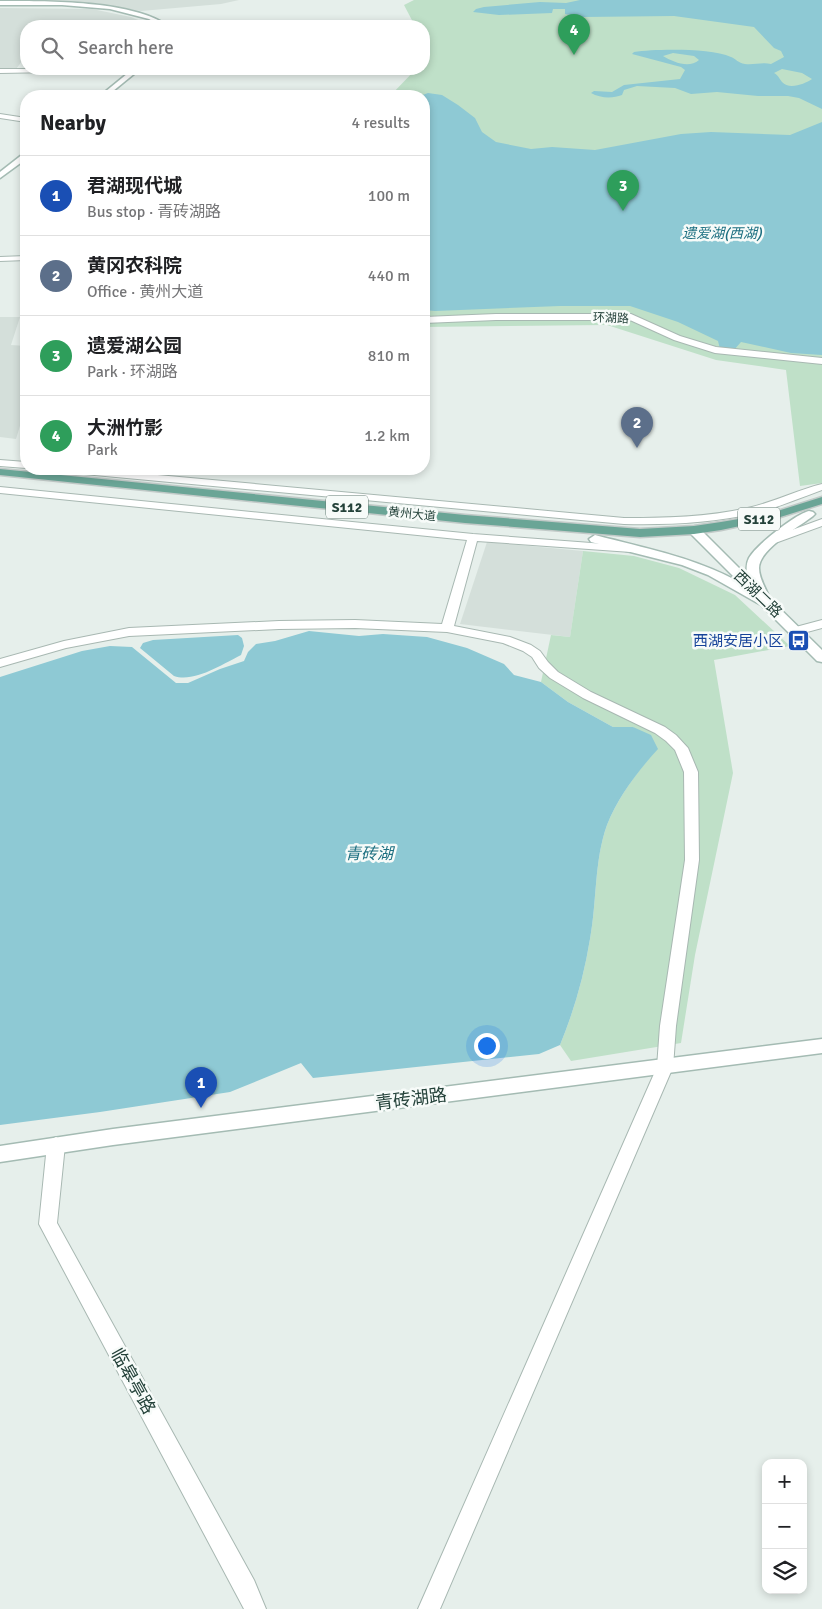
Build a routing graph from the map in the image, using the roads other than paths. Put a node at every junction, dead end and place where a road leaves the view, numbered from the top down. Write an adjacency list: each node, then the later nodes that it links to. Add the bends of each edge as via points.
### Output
1 (0, 4): 2 (main road, via 63,5 120,11); 3 (main road, via 86,5 128,10)
2 (147, 20)
3 (155, 20)
4 (0, 71): 5 (street)
5 (20, 71)
6 (129, 75): 8 (main road)
7 (138, 75): 9 (main road)
8 (111, 90)
9 (120, 90)
10 (0, 116): 11 (street)
11 (20, 119)
12 (20, 161): 14 (main road)
13 (20, 169): 15 (main road)
14 (0, 176)
15 (0, 184)
16 (20, 258): 17 (street)
17 (0, 259)
18 (430, 320): 19 (street, 环湖路, via 631,318 715,350)
19 (822, 361)
20 (0, 462): 21 (street)
21 (20, 464)
22 (0, 472): 23 (main road, 黄州大道 / S112)
23 (20, 474)
24 (30, 475): 33 (main road, 黄州大道 / S112, via 575,529)
25 (126, 475): 27 (street, via 636,522 680,521 740,512 774,505)
26 (0, 479): 35 (main road, 黄州大道 / S112)
27 (822, 487)
28 (0, 490): 34 (street)
29 (822, 500): 33 (main road, 黄州大道 / S112, via 770,517)
30 (822, 510): 31 (main road, 黄州大道 / S112)
31 (809, 514): 33 (main road, 黄州大道 / S112, via 768,526); 36 (main road)
32 (822, 522): 36 (street)
33 (699, 534): 35 (main road, 黄州大道 / S112, via 643,540); 38 (main road, 西湖二路)
34 (473, 537): 37 (street); 40 (street)
35 (595, 539): 37 (main road)
36 (774, 540): 38 (main road, via 758,553 753,563 754,577)
37 (638, 550): 38 (main road, via 712,572)
38 (766, 602): 41 (main road, 西湖二路)
39 (822, 624): 41 (street)
40 (447, 628): 43 (street, via 317,624 129,632 64,645); 45 (street, via 506,640 527,648 554,675 660,730 681,748 692,781 692,860)
41 (796, 632): 42 (main road, 西湖二路)
42 (822, 658)
43 (0, 663)
44 (822, 1046): 45 (main road, 青砖湖路)
45 (665, 1067): 46 (main road, 青砖湖路); 49 (street)
46 (56, 1145): 47 (main road, 青砖湖路); 48 (street, 临皋亭路, via 48,1224)
47 (0, 1154)
48 (255, 1609)
49 (429, 1609)

